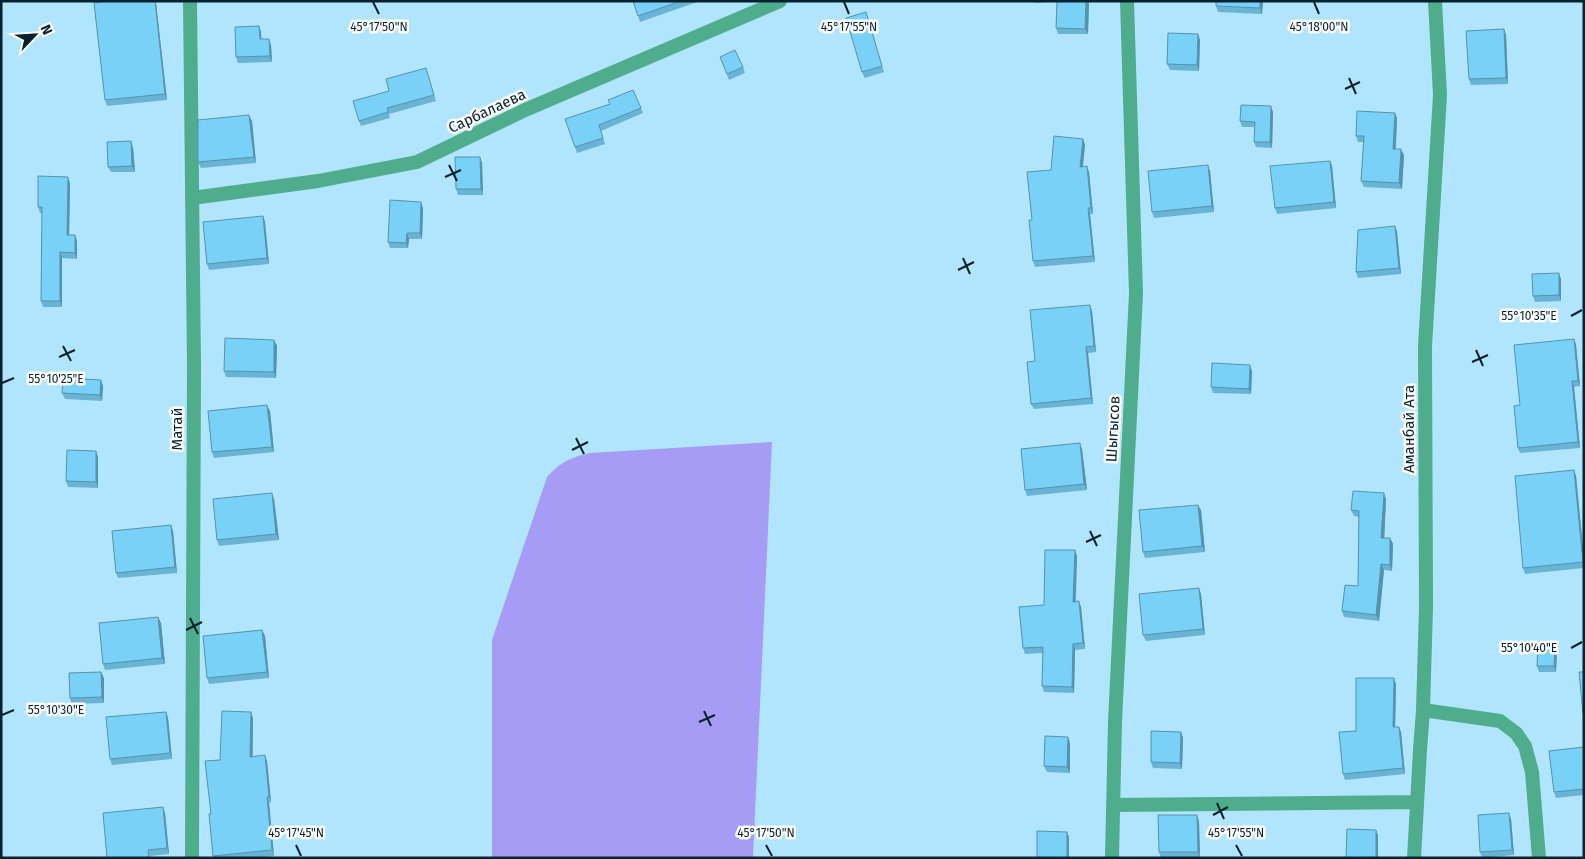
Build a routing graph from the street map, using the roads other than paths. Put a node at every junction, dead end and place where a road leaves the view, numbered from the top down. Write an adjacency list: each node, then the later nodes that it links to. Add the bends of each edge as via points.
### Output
1 (190, 1): 5 (street, Матай)
2 (780, 1): 5 (street, Сарбалаева, via 525,110 417,162 318,181)
3 (1127, 1): 8 (street, Шыгысов, via 1136,293)
4 (1434, 1): 6 (street, Аманбай Ата, via 1440,95 1425,346)
5 (192, 198): 9 (street, Матай)
6 (1423, 710): 7 (street, Аманбай Ата); 12 (street, via 1500,721 1516,733 1525,746 1532,772)
7 (1417, 802): 8 (street); 11 (street, Аманбай Ата)
8 (1113, 804): 10 (street, Шыгысов)
9 (192, 858)
10 (1112, 858)
11 (1414, 858)
12 (1539, 858)

